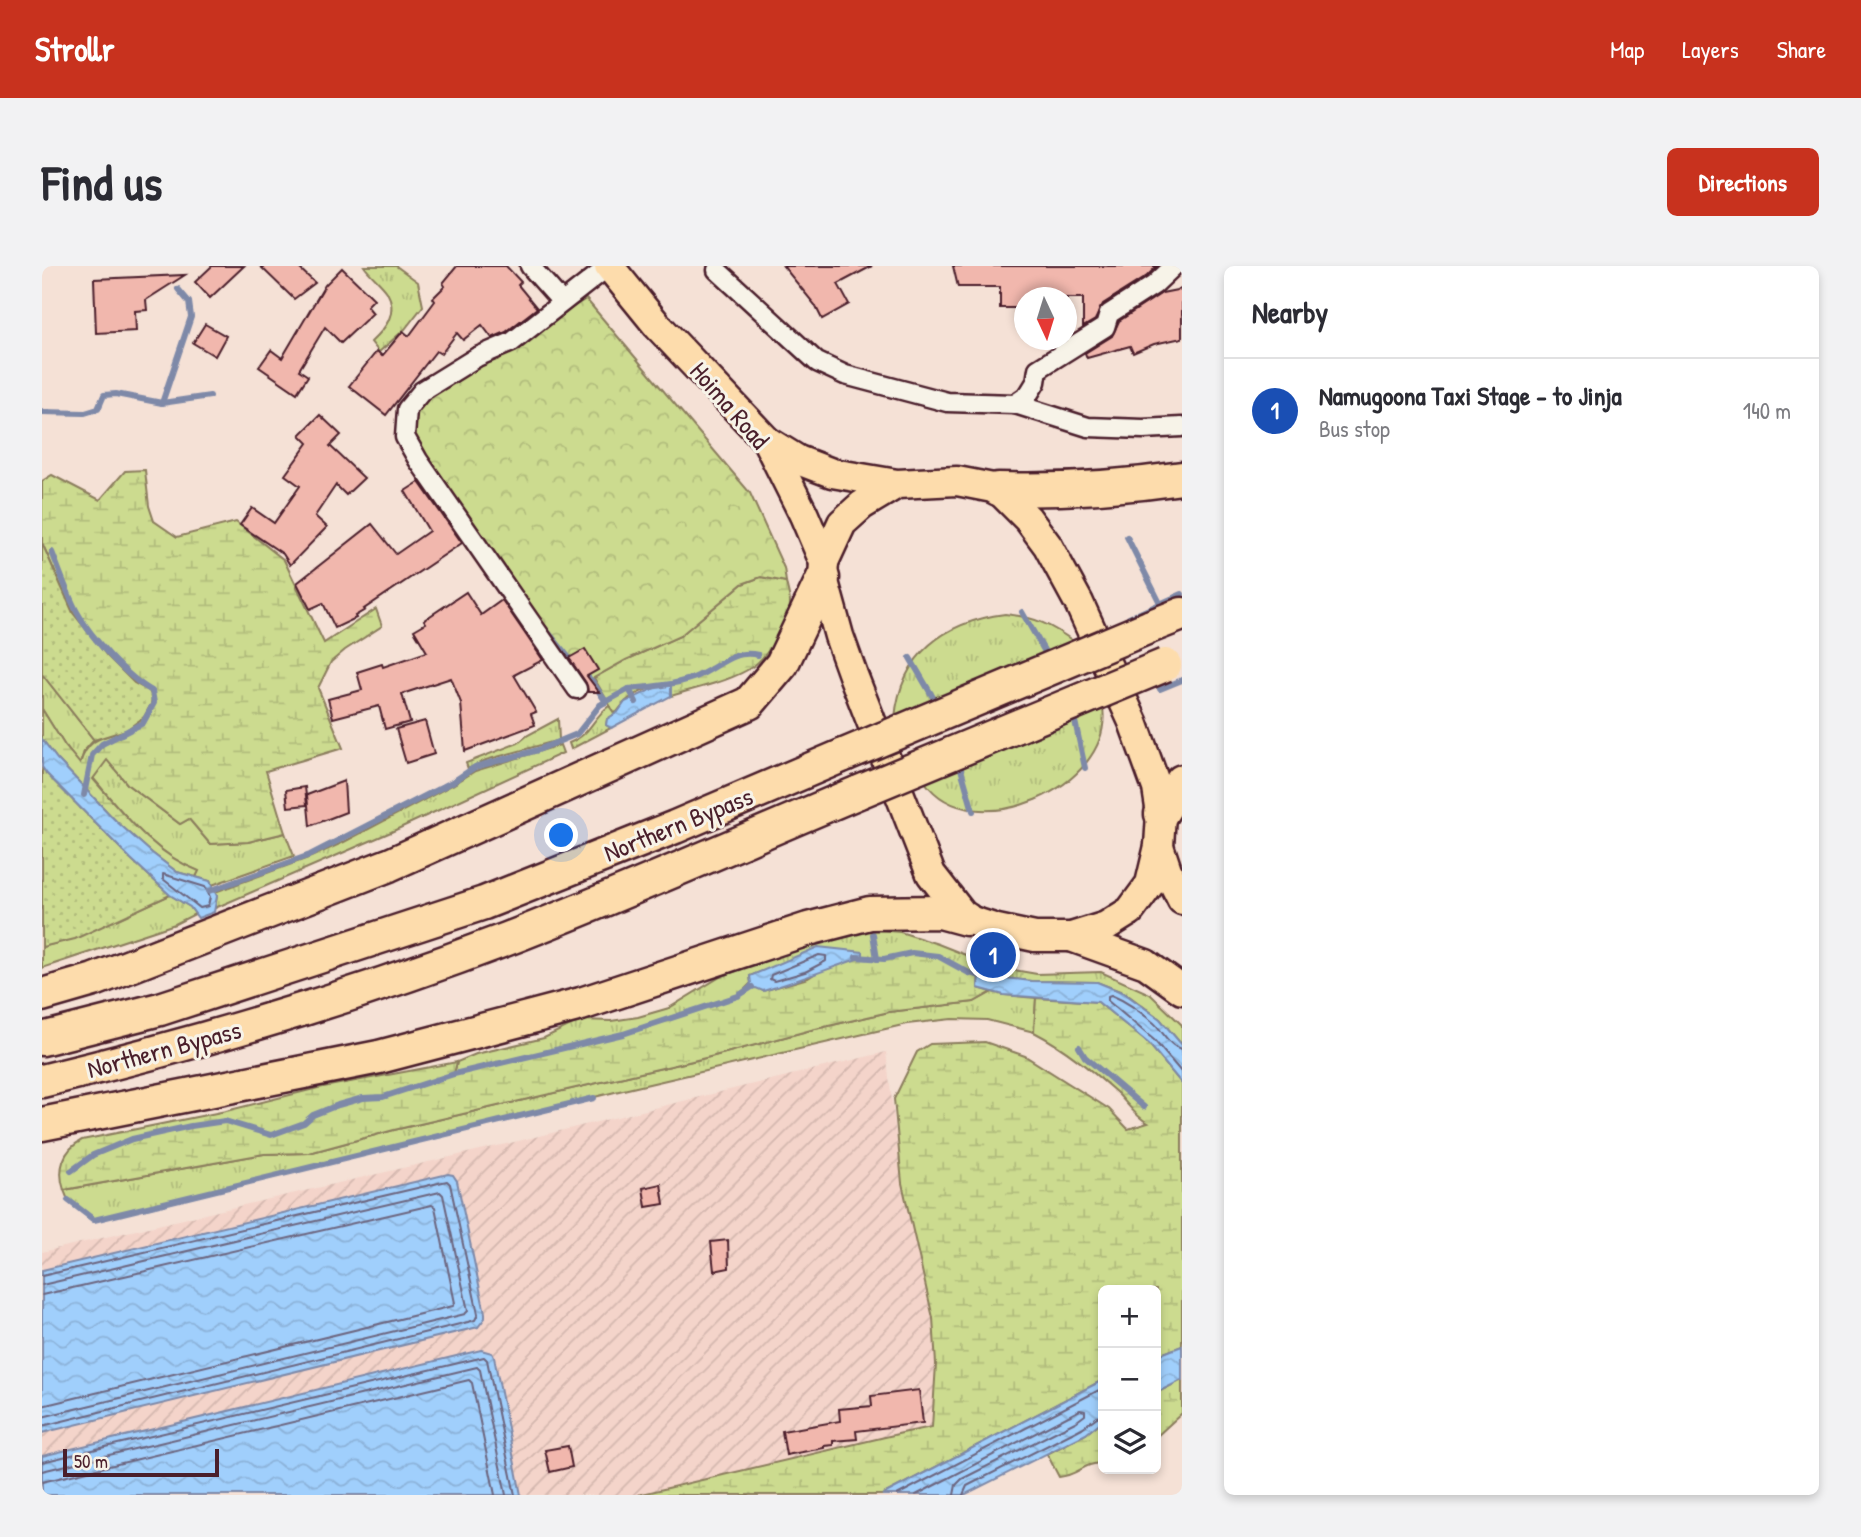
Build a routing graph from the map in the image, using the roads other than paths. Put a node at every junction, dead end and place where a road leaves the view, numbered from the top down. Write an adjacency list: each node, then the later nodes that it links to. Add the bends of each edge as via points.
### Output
1 (530, 266): 5 (street)
2 (609, 266): 5 (street); 8 (main road, Hoima Road, via 657,325)
3 (1174, 266): 6 (street, via 1110,314 1105,327 1038,369 1037,382 1028,396)
4 (717, 270): 6 (street, via 817,362 845,375 947,402)
5 (562, 302): 15 (street, via 512,342 477,357 422,391 407,409 405,437)
6 (1015, 404): 7 (street, via 1088,427)
7 (1182, 427)
8 (767, 441): 10 (main road, via 832,473); 12 (main road, Hoima Road, via 804,515)
9 (1182, 478): 11 (highway, via 1082,488)
10 (897, 484): 11 (main road, via 957,481); 12 (main road, via 842,523)
11 (998, 489): 17 (main road, via 1048,546 1079,603 1133,722 1157,788)
12 (823, 570): 20 (main road, Hoima Road, via 848,662 932,874); 23 (highway, via 782,664 749,703 389,865 94,980)
13 (1182, 614): 24 (highway, Northern Bypass, bridge, via 484,903 172,1005)
14 (1174, 662): 25 (highway, Northern Bypass, bridge, via 508,939 350,995 173,1049)
15 (577, 689)
16 (1182, 781): 17 (highway)
17 (1161, 814): 18 (main road)
18 (1159, 846): 19 (main road); 21 (main road, via 1150,884 1130,911 1106,926)
19 (1182, 900)
20 (966, 919): 21 (main road, via 1035,937); 26 (highway, via 940,912 870,913 581,1004 379,1058)
21 (1071, 937): 22 (main road, via 1146,964)
22 (1182, 990)
23 (42, 995)
24 (42, 1039)
25 (42, 1081)
26 (42, 1124)

